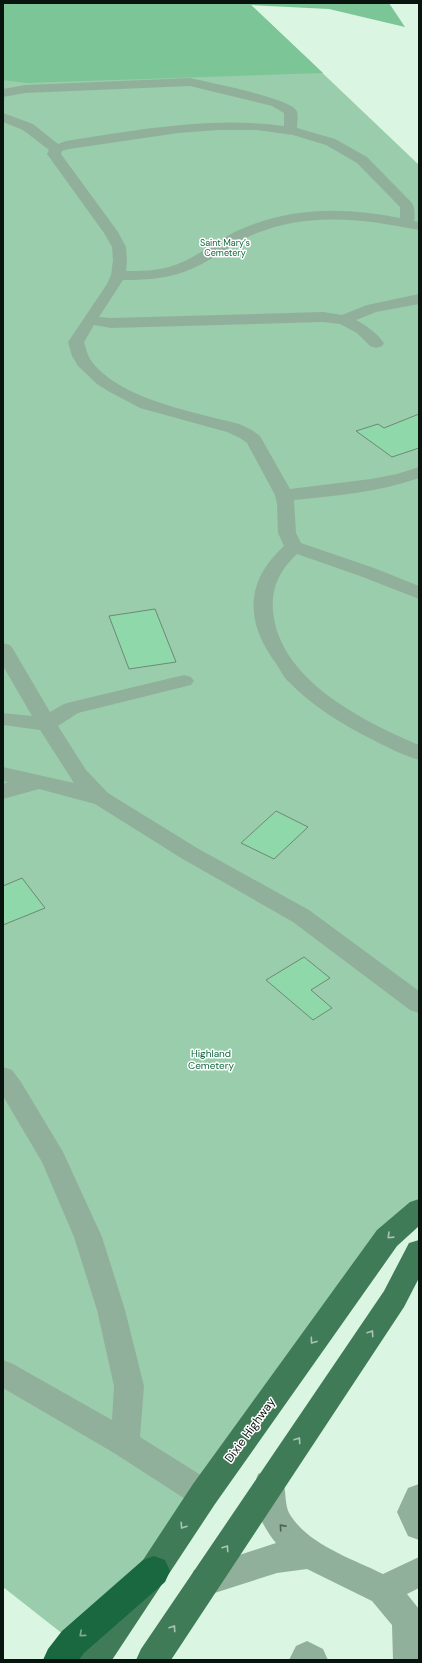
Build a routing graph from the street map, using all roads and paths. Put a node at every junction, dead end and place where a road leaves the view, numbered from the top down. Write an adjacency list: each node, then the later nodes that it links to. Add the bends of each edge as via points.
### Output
1 (3, 93): 3 (lane, via 25,89 190,82 276,103 291,111)
2 (3, 117): 4 (lane, via 28,127)
3 (290, 131): 4 (lane, via 249,126 205,126 74,144); 5 (lane, via 329,142 362,160 407,206)
4 (56, 149): 6 (lane, via 54,154 111,232 119,247)
5 (412, 224): 6 (lane, via 349,214 292,218 256,229 179,269 154,274)
6 (118, 275): 8 (lane)
7 (419, 299): 9 (lane, via 372,308)
8 (89, 320): 9 (lane, via 111,323 323,317); 12 (lane, via 76,342 84,363 103,381 146,404 233,428 246,434 254,440)
9 (344, 320): 10 (lane, via 363,330)
10 (376, 343)
11 (419, 472): 12 (lane, via 377,483)
12 (284, 496): 13 (lane, via 287,533)
13 (294, 547): 14 (lane); 19 (lane, via 271,570 267,579 262,603 265,629 272,642 294,676 330,706)
14 (419, 593)
15 (3, 648): 18 (lane)
16 (184, 681): 18 (lane, via 71,708)
17 (3, 719): 18 (lane)
18 (47, 724): 23 (lane, via 78,775)
19 (419, 753)
20 (3, 774): 21 (lane)
21 (41, 782): 22 (lane); 23 (lane)
22 (3, 792)
23 (103, 799): 24 (lane, via 301,916)
24 (419, 1004)
25 (3, 1077): 29 (lane, via 54,1159 88,1237 111,1310 129,1386)
26 (419, 1210): 31 (main road, Dixie Highway, one-way to 31, via 387,1238)
27 (419, 1251): 30 (main road, one-way to 27, via 394,1299)
28 (3, 1373): 29 (lane)
29 (125, 1443): 31 (lane)
30 (269, 1484): 34 (lane, one-way to 30, via 276,1520 270,1504); 37 (main road, one-way to 30)
31 (204, 1494): 35 (main road, Dixie Highway, one-way to 35)
32 (419, 1498): 33 (lane, via 412,1512)
33 (419, 1526)
34 (309, 1554): 37 (lane, via 277,1558); 38 (lane)
35 (154, 1571): 39 (highway, one-way to 39, via 73,1642); 40 (main road, Dixie Highway)
36 (419, 1572): 38 (lane)
37 (204, 1581): 41 (main road, one-way to 37)
38 (384, 1590): 44 (lane, via 408,1620)
39 (59, 1660)
40 (93, 1660)
41 (152, 1660)
42 (305, 1660): 43 (lane, via 307,1657)
43 (312, 1660)
44 (409, 1660)

